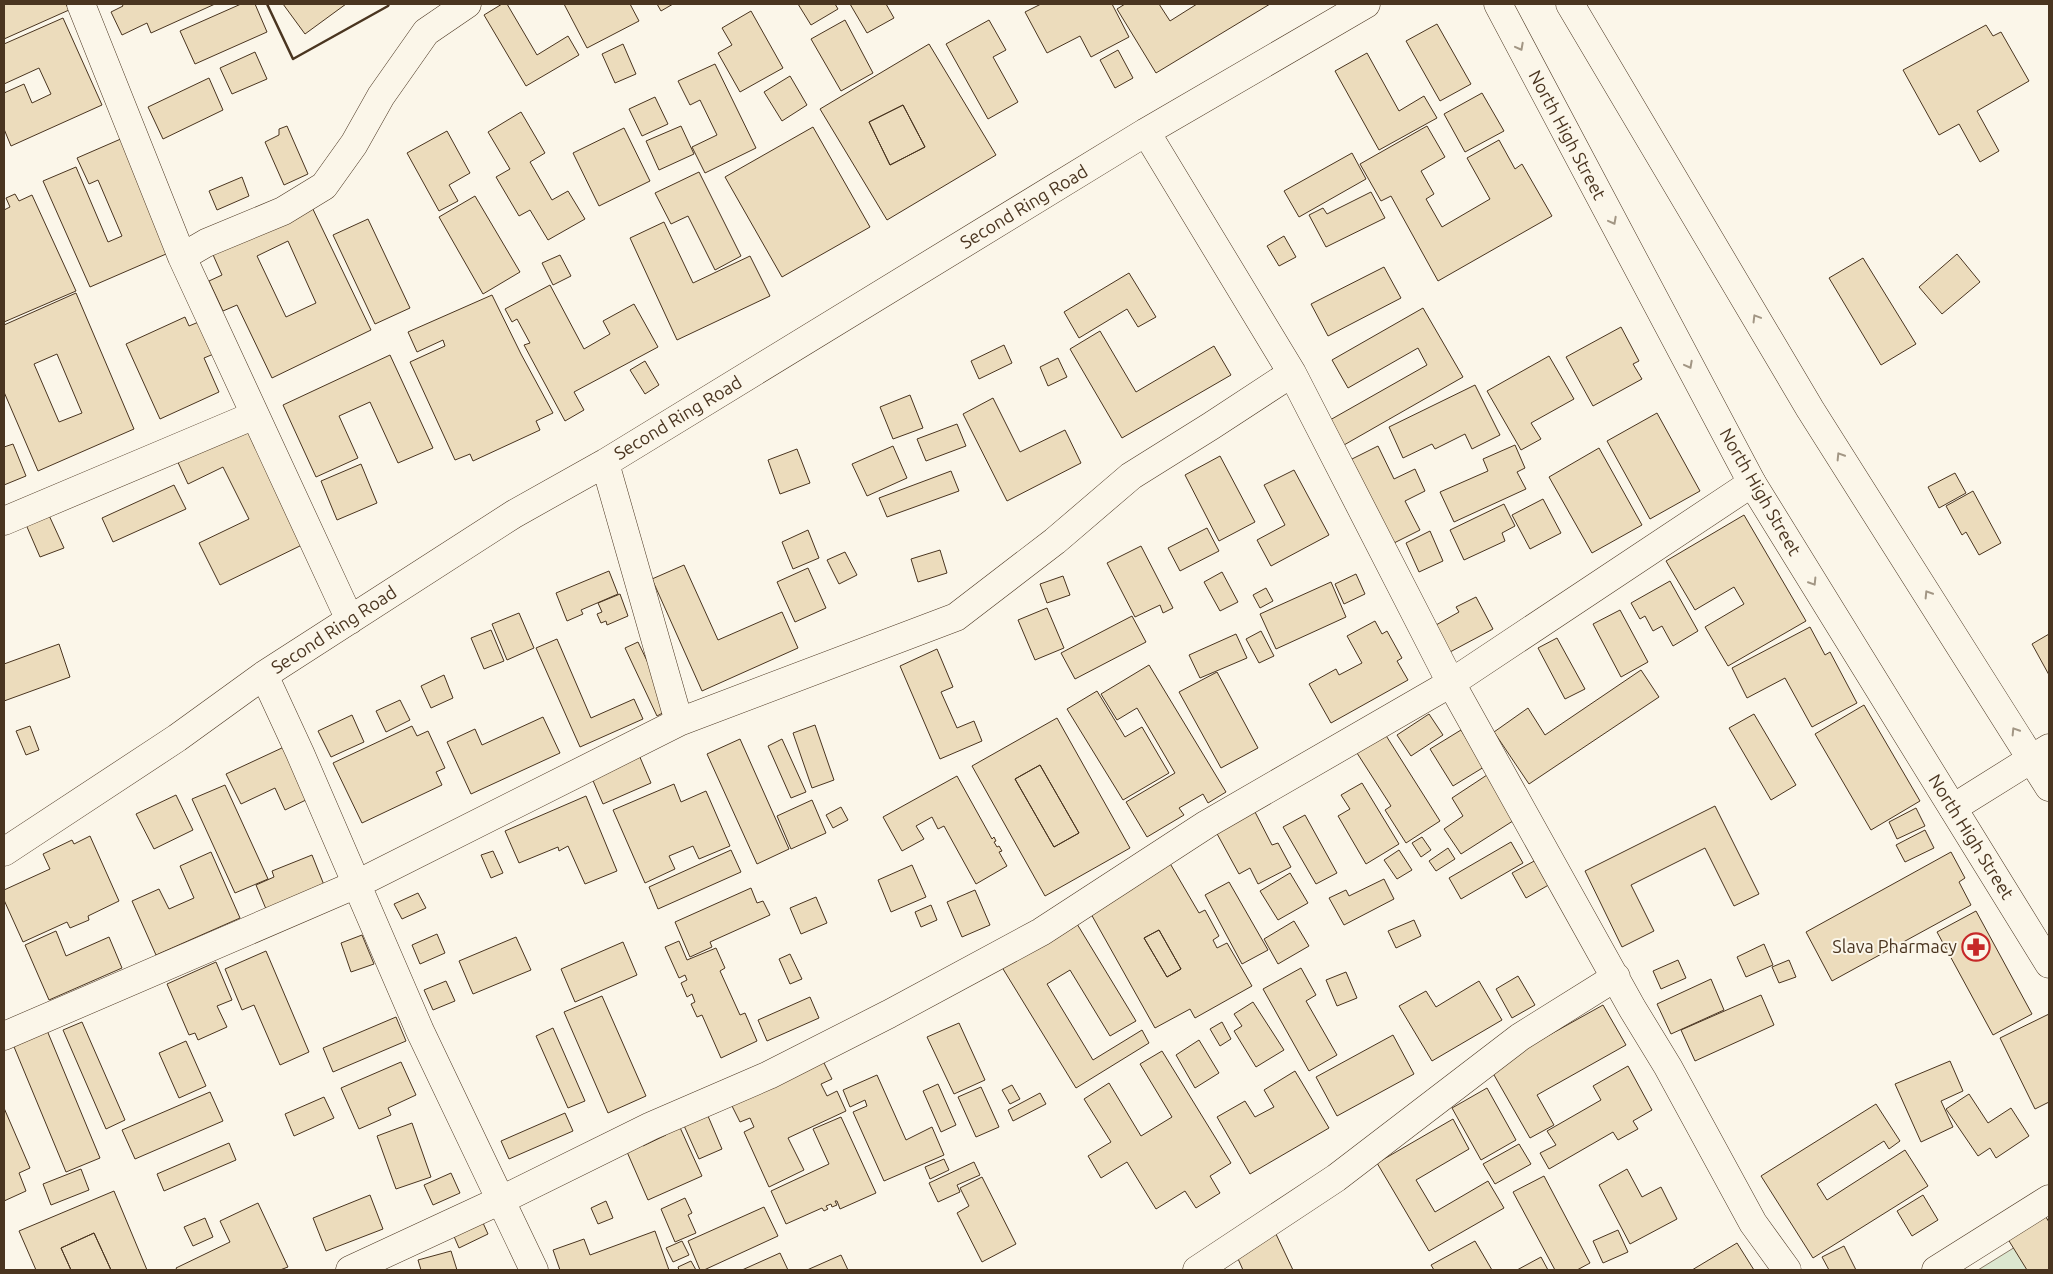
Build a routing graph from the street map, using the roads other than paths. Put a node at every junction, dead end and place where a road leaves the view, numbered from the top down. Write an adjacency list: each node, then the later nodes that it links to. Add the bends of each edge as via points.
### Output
1 (80, 4): 7 (main road)
2 (467, 4): 7 (main road, via 426,32 324,186 283,211 206,243)
3 (1366, 4): 6 (main road, Second Ring Road)
4 (1498, 4): 11 (main road, North High Street, one-way to 11)
5 (1570, 4): 17 (main road, one-way to 5, via 1810,409)
6 (1146, 132): 8 (main road); 10 (main road, Second Ring Road)
7 (182, 257): 9 (main road)
8 (1292, 373): 15 (main road); 16 (main road, via 1131,476 1055,541 956,617)
9 (255, 415): 12 (main road); 13 (main road)
10 (605, 463): 13 (main road, Second Ring Road, via 514,514); 16 (main road)
11 (1752, 483): 15 (main road); 19 (main road, North High Street, one-way to 19)
12 (4, 521)
13 (350, 620): 14 (main road, Second Ring Road)
14 (264, 675): 20 (main road, Second Ring Road, via 169,743); 21 (main road)
15 (1451, 683): 23 (main road); 26 (main road, via 1207,824 1033,936 769,1075 651,1126)
16 (679, 722): 21 (main road)
17 (2041, 753): 18 (main road); 19 (main road)
18 (2049, 787)
19 (1953, 808): 22 (main road, North High Street)
20 (4, 852)
21 (357, 884): 24 (main road); 26 (main road, via 420,1031)
22 (2049, 964)
23 (1616, 977): 29 (main road, via 1520,1037 1336,1178); 30 (main road, via 1753,1224)
24 (4, 1036)
25 (2049, 1199): 31 (main road)
26 (501, 1200): 27 (main road); 28 (main road)
27 (350, 1270)
28 (534, 1270)
29 (1197, 1270)
30 (1787, 1270)
31 (1936, 1270)

